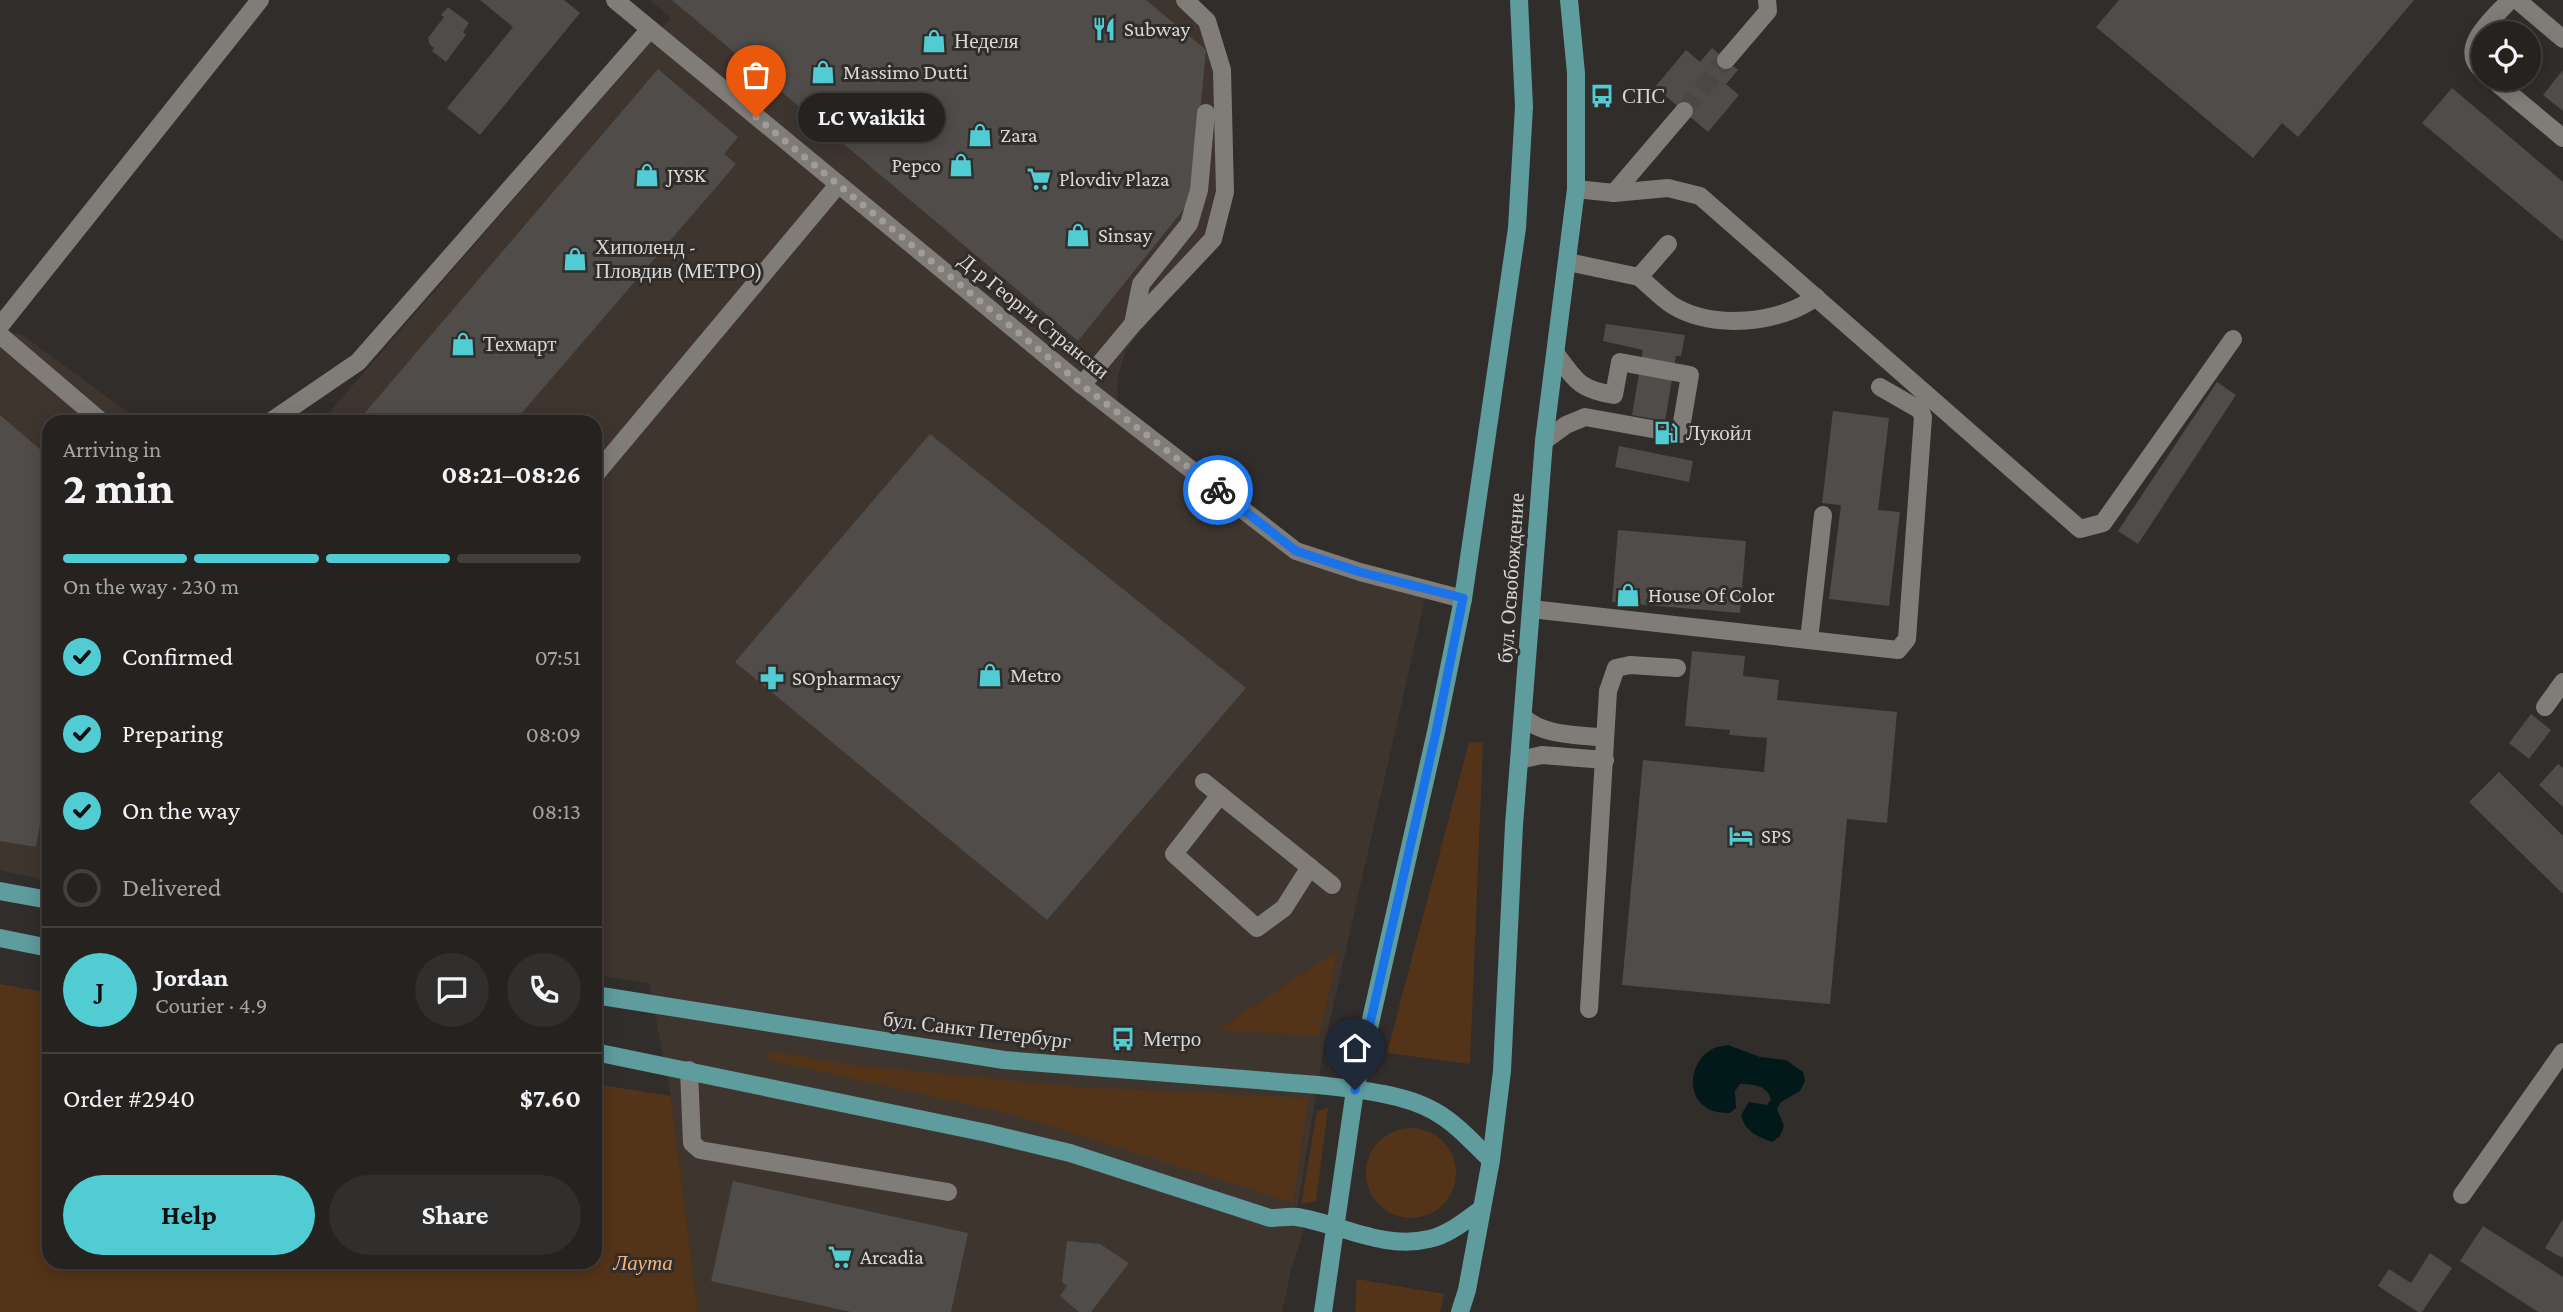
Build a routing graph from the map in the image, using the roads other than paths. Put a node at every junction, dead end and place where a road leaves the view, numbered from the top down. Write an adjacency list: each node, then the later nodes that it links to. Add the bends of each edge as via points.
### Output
1 (260, 0): 25 (street)
2 (615, 0): 10 (street, Д-р Георги Странски)
3 (1185, 0): 24 (street, via 1207,21 1222,70 1225,192 1213,239)
4 (1519, 0): 36 (main road, бул. Освобождение, via 1524,107 1517,228)
5 (1569, 0): 18 (main road, бул. Освобождение, via 1576,73)
6 (1767, 0): 12 (street, via 1768,11)
7 (2510, 0): 9 (street)
8 (2517, 0): 11 (street)
9 (2492, 21)
10 (650, 29): 17 (street, Д-р Георги Странски); 32 (street, via 358,362)
11 (2563, 39)
12 (1726, 60)
13 (2507, 91): 16 (street)
14 (1684, 111): 19 (street)
15 (1206, 113): 24 (street, via 1199,190 1189,224 1141,284)
16 (2563, 138)
17 (838, 186): 29 (street, Д-р Георги Странски); 34 (street)
18 (1576, 189): 19 (street); 21 (main road, бул. Освобождение)
19 (1614, 193): 23 (street, via 1668,188 1700,196)
20 (1668, 244): 22 (street)
21 (1568, 262): 22 (street); 28 (main road, бул. Освобождение)
22 (1639, 277): 23 (street, via 1673,306 1700,317 1733,322 1802,307)
23 (1816, 297): 27 (street, via 2080,529 2103,523)
24 (1133, 324): 29 (street)
25 (0, 326)
26 (0, 335): 31 (street)
27 (2234, 339)
28 (1556, 354): 33 (main road, бул. Освобождение); 33 (street, via 1589,391 1614,395 1620,362 1690,375 1680,434 1585,417)
29 (1082, 385): 36 (street, Д-р Георги Странски, via 1296,551)
30 (1880, 387): 38 (street, via 1920,410 1923,417 1907,639 1898,650)
31 (94, 415)
32 (280, 415)
33 (1544, 441): 37 (main road, бул. Освобождение)
34 (602, 467)
35 (1823, 515): 38 (street)
36 (1463, 598): 59 (main road, бул. Освобождение)
37 (1531, 609): 38 (street); 42 (main road, бул. Освобождение)
38 (1809, 640)
39 (1678, 668): 43 (street, via 1616,668 1608,691)
40 (2563, 682): 41 (street)
41 (2545, 707)
42 (1523, 717): 43 (street, via 1548,731); 44 (main road, бул. Освобождение)
43 (1605, 737): 45 (street)
44 (1519, 760): 45 (street, via 1542,755); 60 (main road, бул. Освобождение, via 1502,1071)
45 (1605, 760): 55 (street)
46 (1204, 782): 47 (street)
47 (1220, 795): 48 (street); 48 (street, via 1174,854 1257,928 1284,908)
48 (1310, 867): 49 (street)
49 (1332, 885)
50 (0, 891): 51 (main road)
51 (42, 899)
52 (0, 939): 53 (main road)
53 (42, 947)
54 (602, 996): 59 (main road, бул. Санкт Петербург, via 1004,1060)
55 (1589, 1009)
56 (2563, 1052): 62 (street)
57 (602, 1053): 58 (main road)
58 (689, 1070): 61 (street, via 692,1143 700,1150); 64 (main road, via 1058,1150 1270,1218 1296,1217)
59 (1355, 1090): 60 (main road, бул. Санкт Петербург, via 1431,1109); 64 (main road, бул. Освобождение)
60 (1491, 1160): 63 (main road, бул. Освобождение)
61 (948, 1192)
62 (2462, 1195)
63 (1480, 1210): 64 (main road, via 1431,1239 1407,1242); 66 (main road)
64 (1335, 1228): 65 (main road)
65 (1323, 1312)
66 (1460, 1312)

